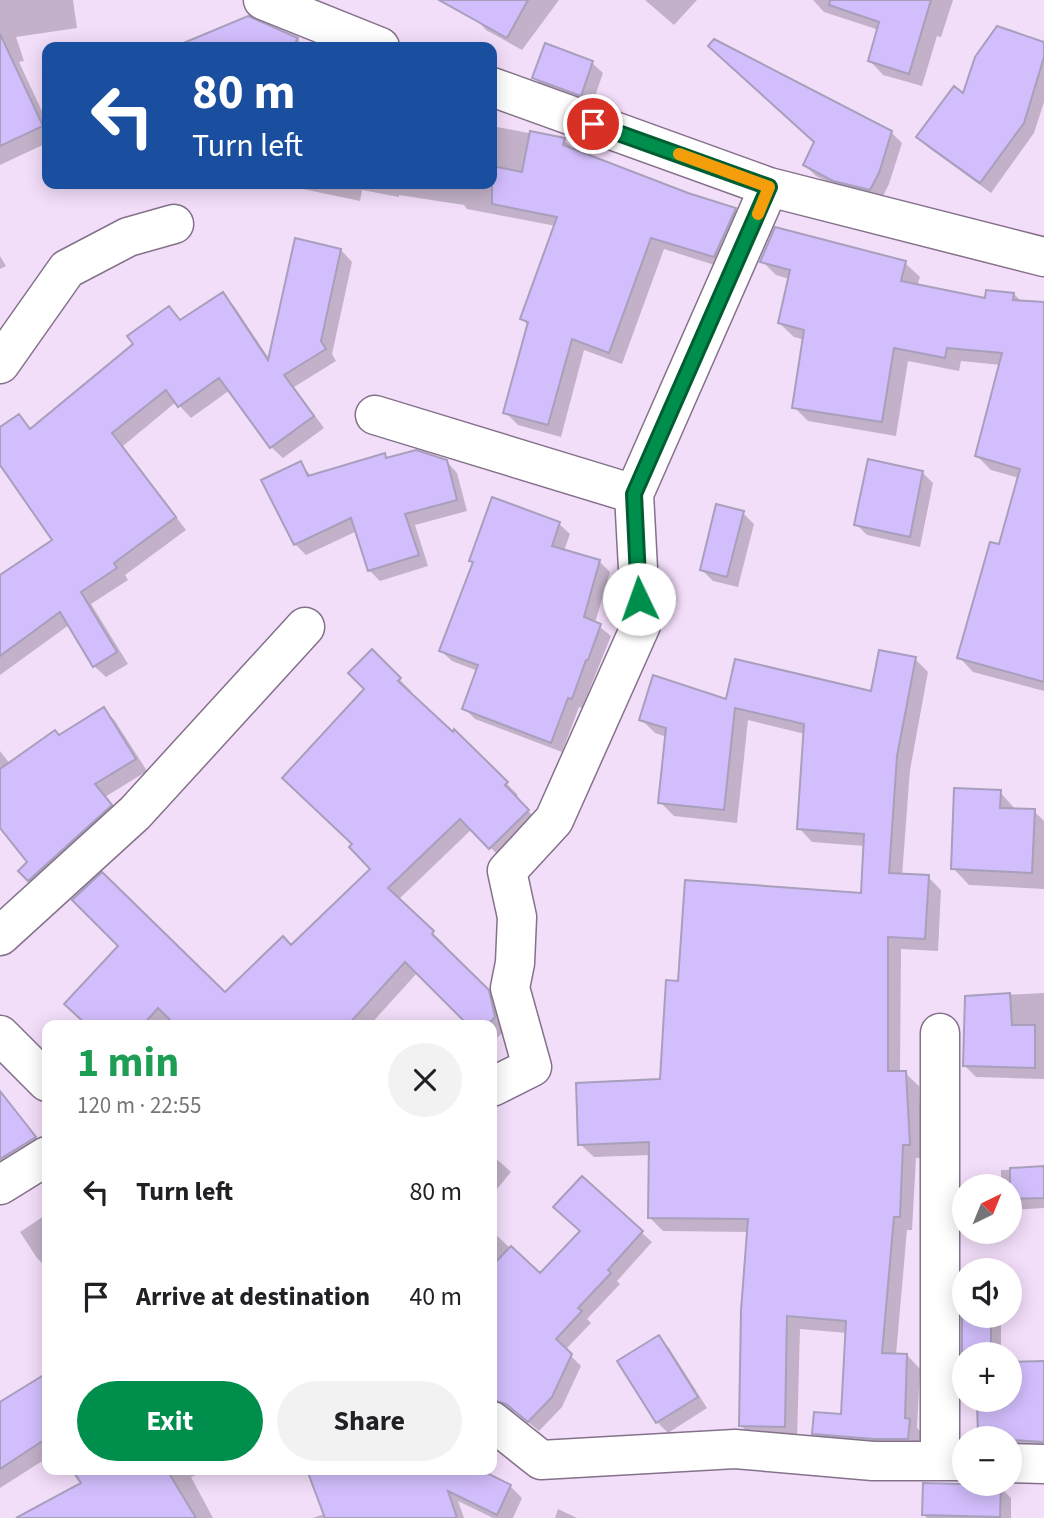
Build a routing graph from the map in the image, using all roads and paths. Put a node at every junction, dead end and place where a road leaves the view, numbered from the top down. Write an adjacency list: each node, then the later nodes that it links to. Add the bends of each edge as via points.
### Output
1 (263, 0): 2 (street)
2 (368, 42)
3 (497, 89): 4 (street)
4 (769, 187): 6 (street); 9 (street)
5 (174, 224): 7 (street, via 128,237 67,270)
6 (1044, 257)
7 (0, 364)
8 (375, 415): 9 (street)
9 (634, 494): 15 (street, via 640,625 554,820 507,871 517,917 510,988 532,1067)
10 (306, 627): 11 (street, via 135,813)
11 (0, 936)
12 (940, 1033): 19 (street)
13 (0, 1035): 14 (street)
14 (42, 1077)
15 (497, 1084)
16 (42, 1159): 17 (street)
17 (0, 1185)
18 (497, 1425): 19 (street, via 541,1460 735,1449 873,1461)
19 (952, 1460)
20 (1022, 1463): 21 (street)
21 (1044, 1464)

